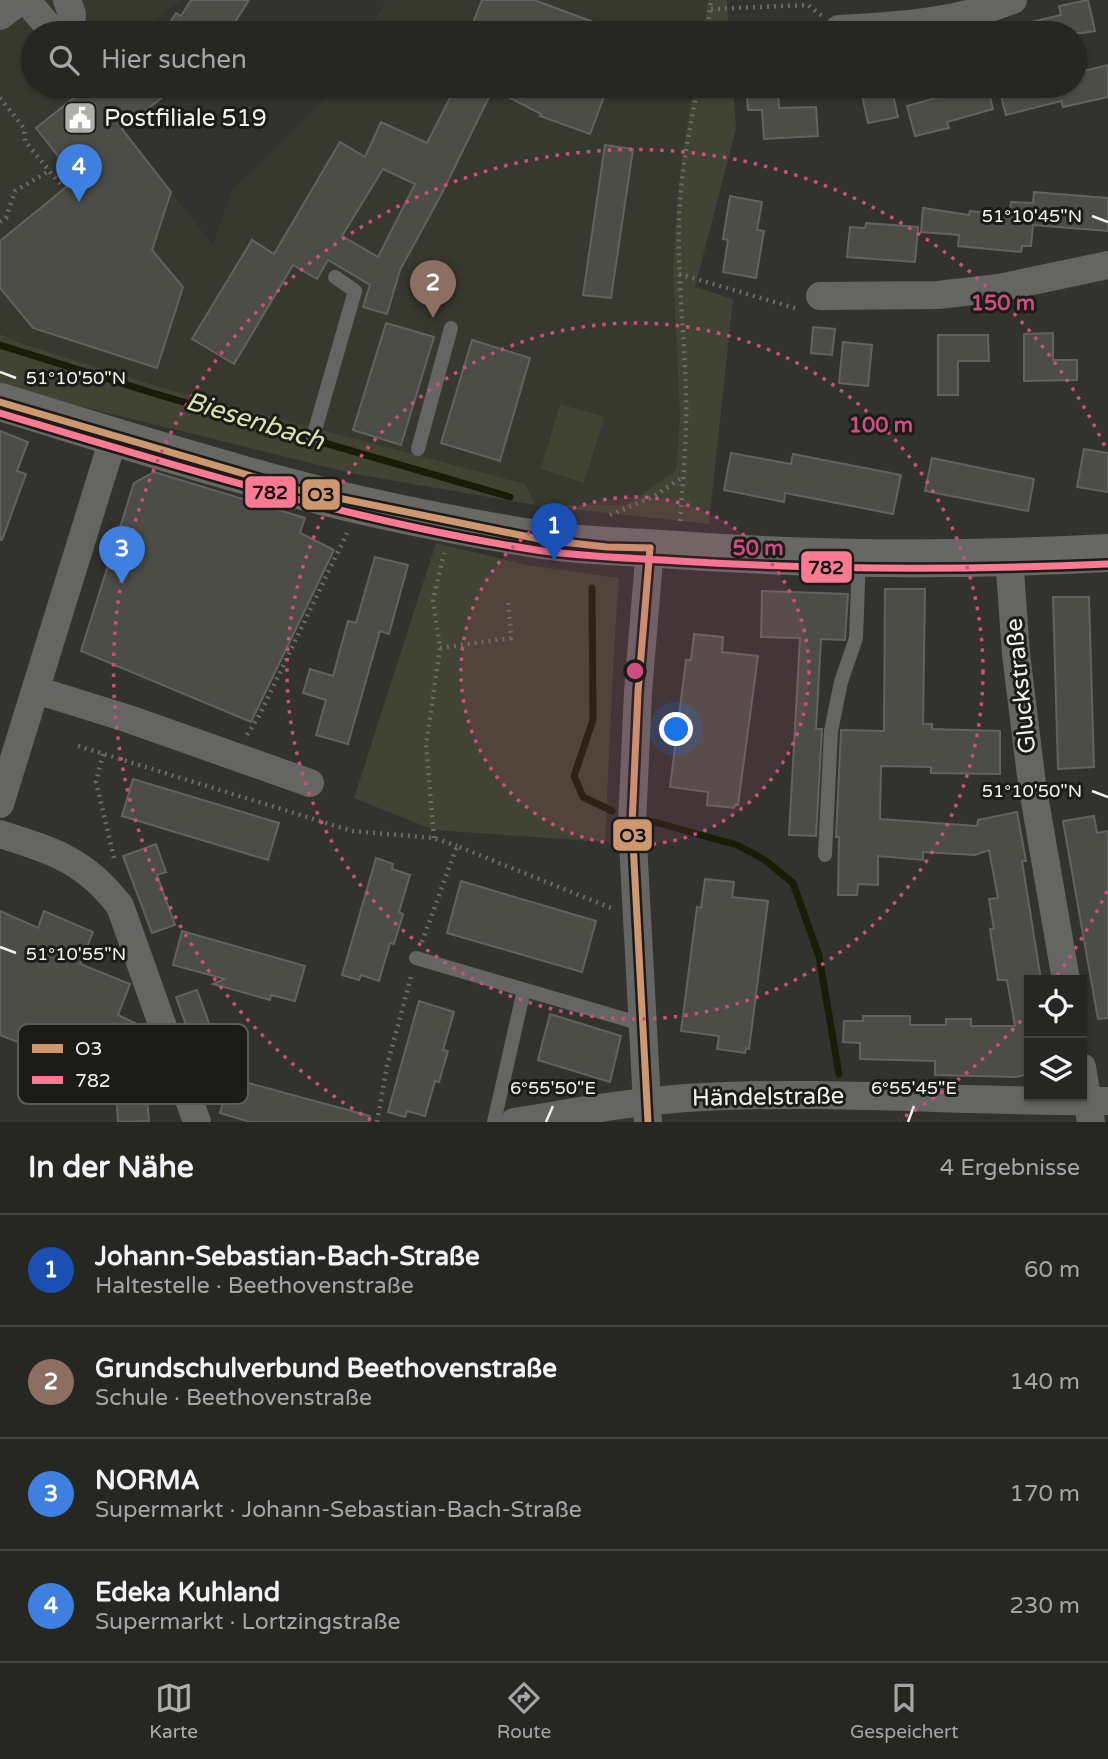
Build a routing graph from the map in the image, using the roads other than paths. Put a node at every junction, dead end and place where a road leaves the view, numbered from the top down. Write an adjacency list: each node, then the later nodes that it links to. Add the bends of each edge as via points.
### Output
1 (23, 0): 4 (street); 5 (street)
2 (67, 0): 6 (street)
3 (1013, 0): 7 (street)
4 (0, 16)
5 (43, 21)
6 (71, 21)
7 (936, 21)
8 (1108, 265): 10 (street, via 999,288)
9 (335, 278): 14 (lane, via 355,291)
10 (808, 301)
11 (451, 328): 15 (lane)
12 (0, 402): 13 (street)
13 (114, 436): 16 (street, via 299,490 544,540 607,547); 20 (street)
14 (313, 437)
15 (418, 449)
16 (665, 537): 18 (street, via 751,554); 29 (street, via 638,692 632,824)
17 (1108, 553): 19 (street)
18 (859, 556): 19 (street); 24 (lane, via 856,638 831,731)
19 (1009, 557): 26 (street, Gluckstraße, via 1032,783)
20 (36, 691): 21 (street); 22 (street)
21 (310, 783)
22 (0, 804)
23 (0, 834): 28 (street, via 52,851 104,885 120,906)
24 (825, 855)
25 (416, 958): 27 (lane)
26 (1065, 975)
27 (524, 990): 29 (lane); 35 (lane)
28 (162, 1024)
29 (645, 1026): 33 (street)
30 (1087, 1082): 32 (street)
31 (191, 1104): 34 (street)
32 (1096, 1108): 33 (street, Händelstraße, via 809,1094)
33 (649, 1111): 36 (street, Händelstraße)
34 (197, 1122)
35 (494, 1122)
36 (514, 1122)

